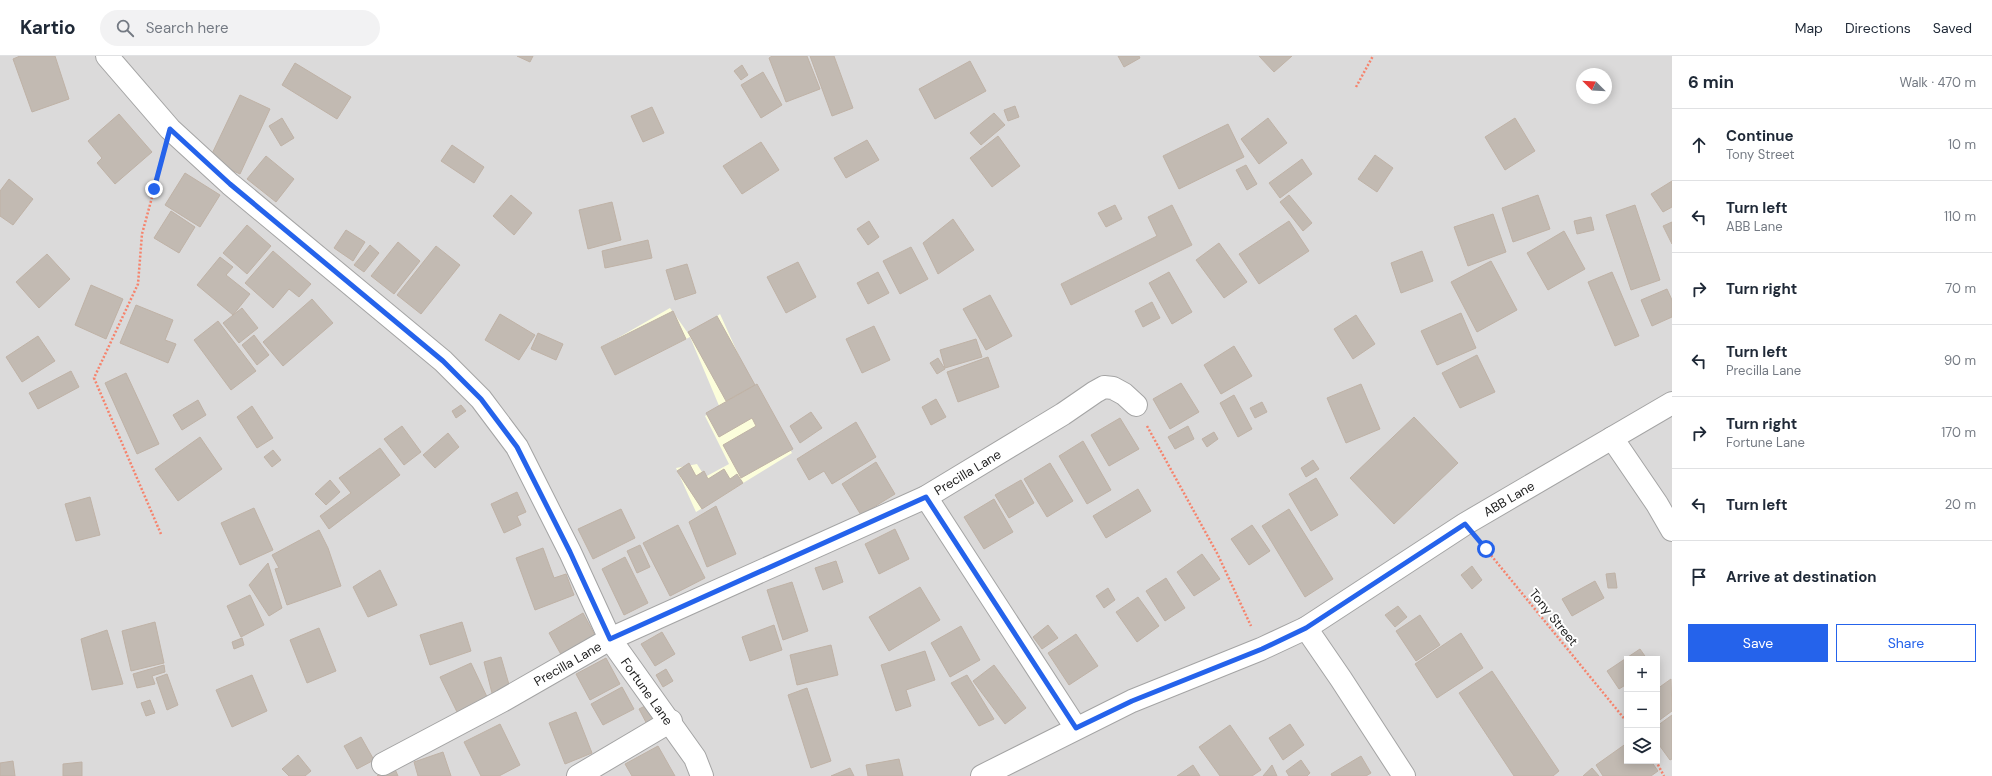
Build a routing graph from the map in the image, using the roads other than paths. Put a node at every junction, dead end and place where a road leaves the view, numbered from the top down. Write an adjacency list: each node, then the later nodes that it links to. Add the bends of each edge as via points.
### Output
1 (107, 56): 8 (street, Fortune Lane, via 170,129 230,184 443,361 481,399 517,447)
2 (1672, 403): 4 (street, ABB Lane)
3 (1136, 405): 5 (street, Precilla Lane, via 1124,394 1113,388 1104,387)
4 (1612, 438): 6 (street); 7 (street, ABB Lane, via 1465,524)
5 (926, 497): 8 (street, Precilla Lane); 10 (street)
6 (1672, 530)
7 (1306, 628): 10 (street, ABB Lane, via 1262,649 1132,701); 15 (street)
8 (610, 639): 9 (street, Fortune Lane); 11 (street, Precilla Lane, via 502,701)
9 (671, 721): 12 (street); 13 (street, Fortune Lane, via 695,758)
10 (1076, 728): 14 (street, ABB Lane)
11 (383, 764)
12 (578, 776)
13 (702, 776)
14 (982, 776)
15 (1404, 776)

